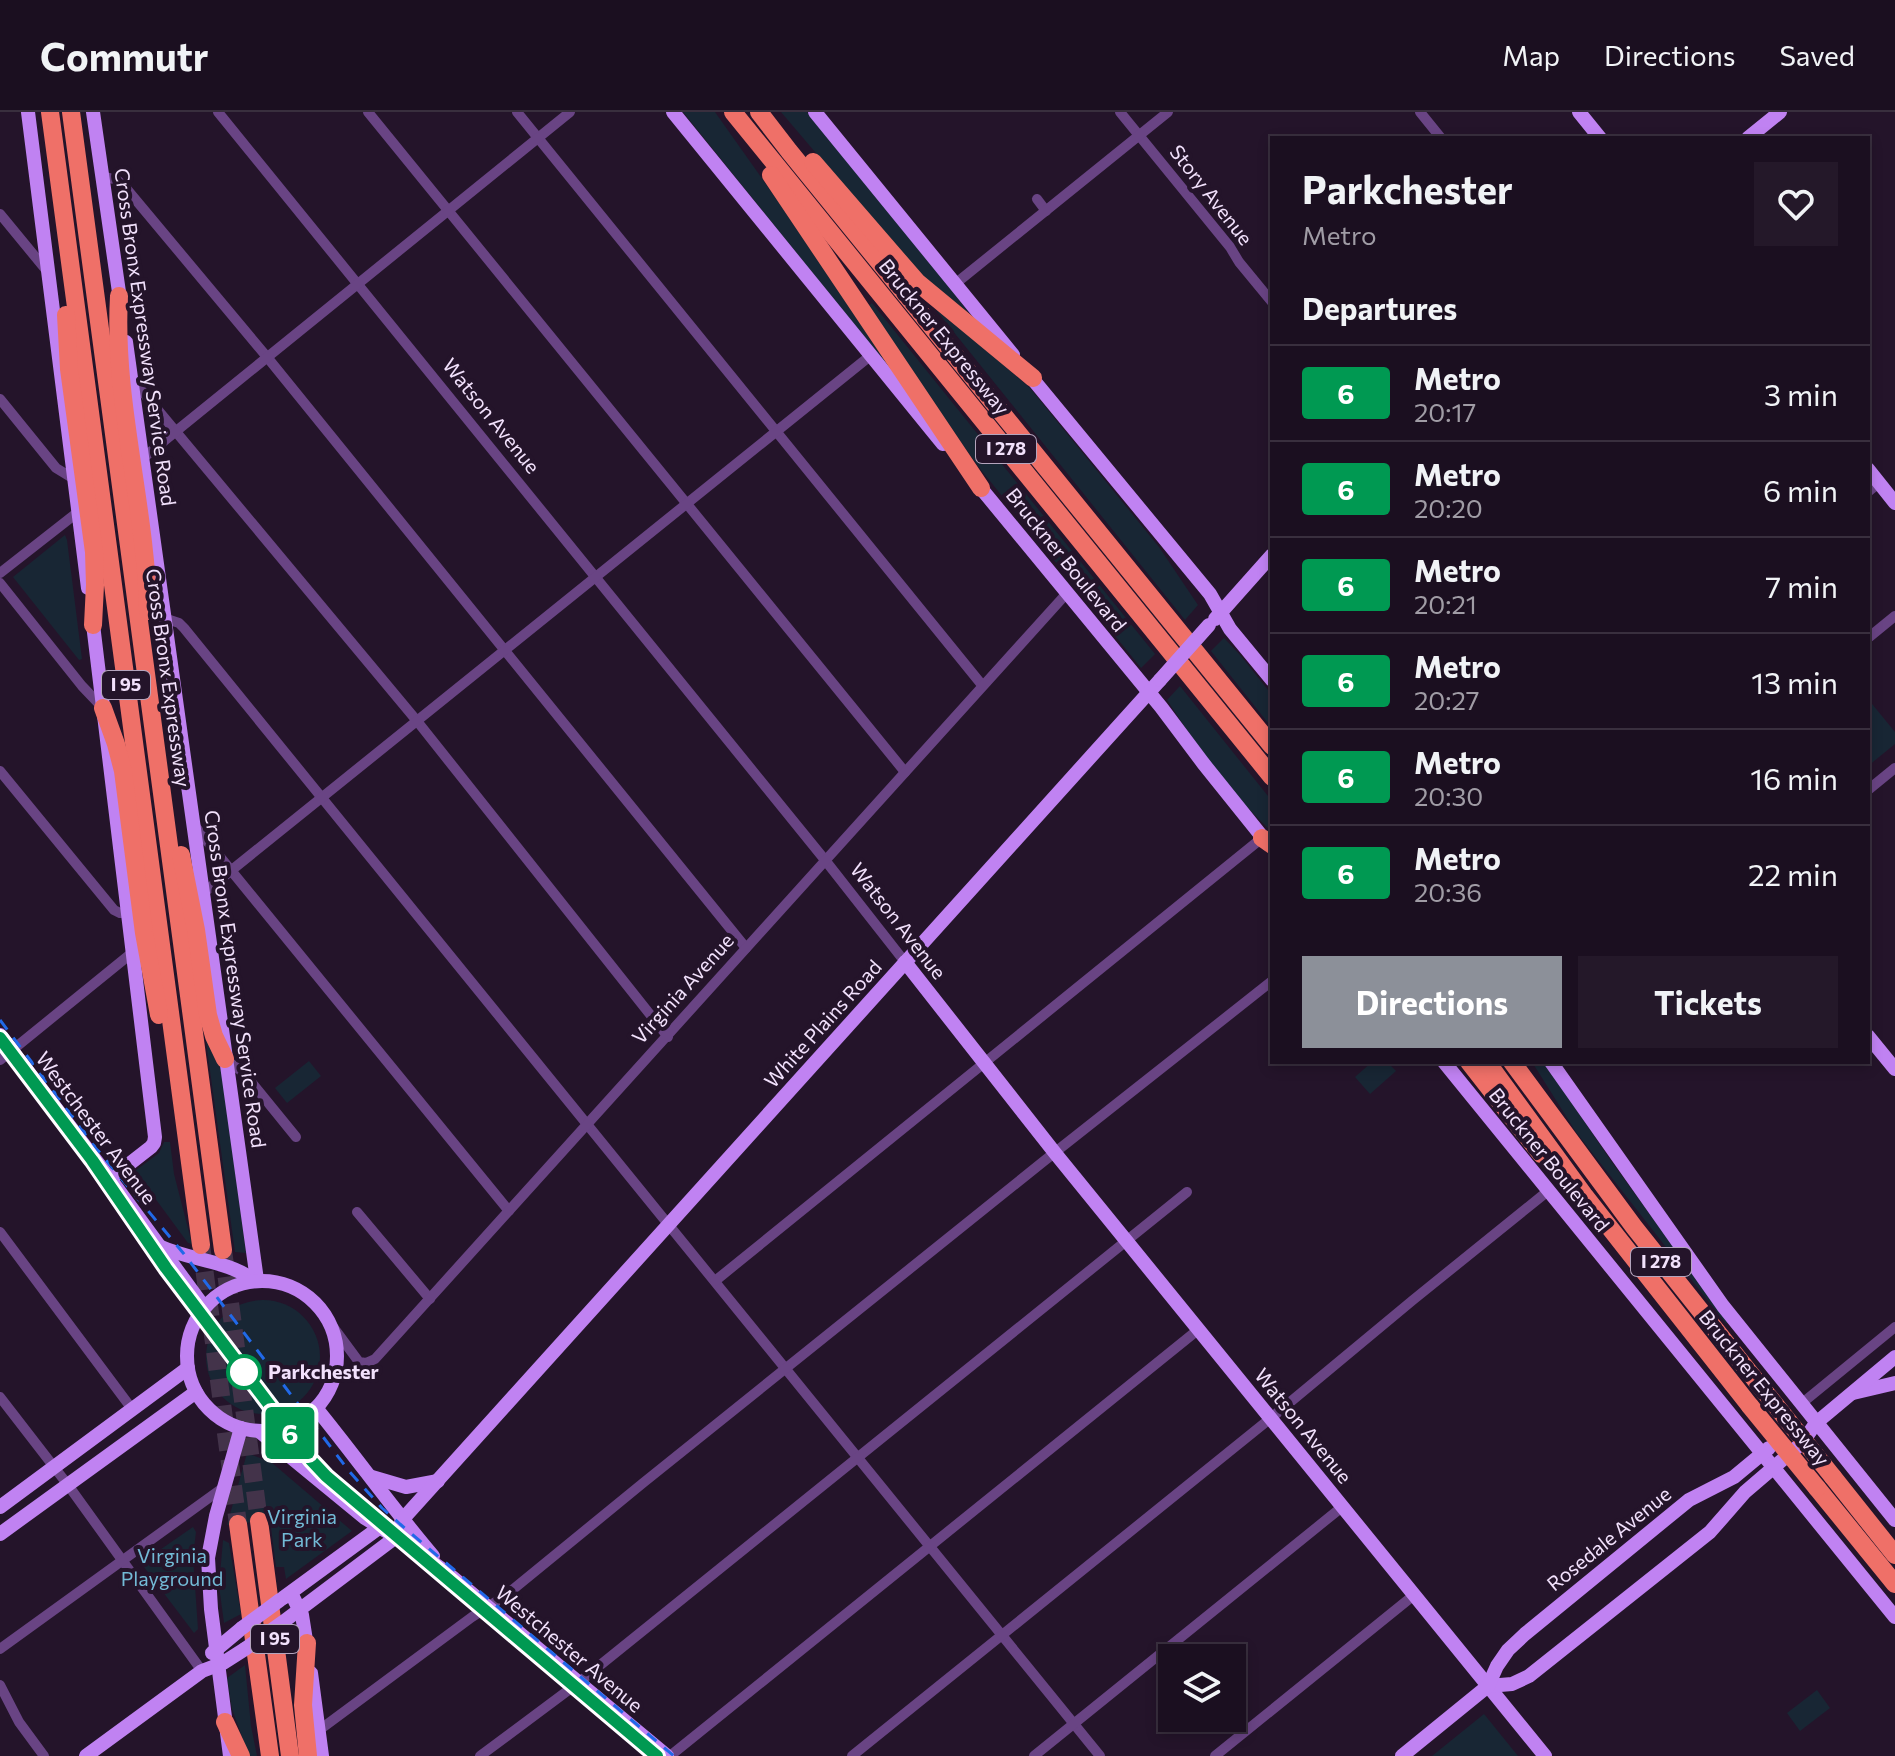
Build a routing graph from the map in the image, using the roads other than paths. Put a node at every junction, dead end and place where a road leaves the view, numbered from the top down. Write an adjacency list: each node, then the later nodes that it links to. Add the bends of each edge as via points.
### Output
1 (28, 112): 29 (main road)
2 (50, 112): 24 (highway, Cross Bronx Expressway / I 95)
3 (71, 112): 61 (highway, Cross Bronx Expressway / I 95)
4 (93, 112): 23 (main road, Cross Bronx Expressway Service Road)
5 (218, 112): 30 (street, Watson Avenue)
6 (368, 112): 26 (street)
7 (517, 112): 22 (street)
8 (570, 112): 22 (street)
9 (673, 112): 34 (main road, Bruckner Boulevard)
10 (761, 112): 36 (highway, via 796,142 917,282); 65 (highway, Bruckner Expressway / I 278)
11 (815, 112): 31 (main road)
12 (1120, 112): 18 (street, Story Avenue)
13 (1168, 112): 18 (street)
14 (1420, 112): 19 (street)
15 (1579, 112): 20 (main road)
16 (1780, 112): 21 (main road)
17 (736, 116): 43 (highway); 70 (highway, Bruckner Expressway / I 278)
18 (1139, 135): 27 (street); 33 (street, Story Avenue)
19 (1439, 136)
20 (1598, 136)
21 (1750, 136)
22 (538, 138): 26 (street); 40 (street)
23 (102, 176): 32 (main road, Cross Bronx Expressway Service Road); 35 (street, via 125,187)
24 (60, 189): 56 (highway, via 69,369 95,564); 101 (highway, Cross Bronx Expressway / I 95)
25 (1037, 199): 27 (street)
26 (448, 210): 30 (street); 45 (street)
27 (1046, 211): 31 (street)
28 (0, 214): 29 (street)
29 (48, 272): 42 (main road)
30 (358, 284): 35 (street); 50 (street, Watson Avenue)
31 (955, 284): 36 (main road)
32 (119, 296): 37 (main road, Cross Bronx Expressway Service Road); 61 (highway, via 120,367 146,573)
33 (1270, 300)
34 (870, 356): 40 (street); 43 (main road, Bruckner Boulevard)
35 (267, 357): 39 (street); 58 (street)
36 (1033, 378): 53 (main road)
37 (132, 379): 39 (street); 41 (main road, Cross Bronx Expressway Service Road)
38 (0, 399): 42 (street, via 56,468)
39 (176, 431): 41 (street); 64 (street)
40 (776, 431): 45 (street); 60 (street)
41 (143, 458): 55 (main road, Cross Bronx Expressway Service Road)
42 (74, 479): 47 (main road)
43 (981, 488): 52 (main road, Bruckner Boulevard)
44 (1874, 488): 46 (main road)
45 (686, 503): 50 (street); 69 (street)
46 (1895, 503)
47 (78, 512): 49 (street); 56 (main road)
48 (1270, 557): 53 (main road, White Plains Road)
49 (0, 573)
50 (596, 576): 58 (street); 75 (street, Watson Avenue)
51 (0, 583): 63 (street)
52 (1067, 593): 60 (street, Virginia Avenue); 62 (main road, Bruckner Boulevard)
53 (1221, 612): 59 (main road); 62 (main road, White Plains Road, bridge)
54 (1895, 616): 57 (street)
55 (164, 618): 72 (street, via 184,628); 73 (main road, Cross Bronx Expressway Service Road)
56 (93, 625): 63 (main road)
57 (1870, 636)
58 (505, 650): 64 (street); 79 (street)
59 (1270, 678)
60 (982, 685): 69 (street, Virginia Avenue)
61 (147, 686): 66 (highway, Cross Bronx Expressway / I 95)
62 (1149, 693): 74 (main road, Bruckner Boulevard); 81 (main road, White Plains Road)
63 (103, 708): 78 (main road); 101 (highway, via 123,771 148,955)
64 (417, 721): 72 (street); 84 (street)
65 (1270, 744)
66 (156, 755): 87 (highway, via 178,840 211,1027); 112 (highway, Cross Bronx Expressway / I 95)
67 (1895, 768): 71 (street)
68 (0, 771): 78 (street, via 114,910)
69 (905, 772): 75 (street, Virginia Avenue)
70 (1270, 775)
71 (1870, 788)
72 (323, 798): 76 (street); 96 (street)
73 (193, 824): 76 (street); 77 (main road, Cross Bronx Expressway Service Road)
74 (1269, 844): 88 (street)
75 (825, 860): 79 (street, Virginia Avenue); 81 (street, Watson Avenue)
76 (232, 871): 77 (street); 105 (street)
77 (202, 894): 87 (main road, Cross Bronx Expressway Service Road)
78 (128, 913): 80 (main road)
79 (746, 948): 84 (street, Virginia Avenue)
80 (133, 952): 86 (street); 100 (main road, via 154,1143)
81 (905, 962): 88 (main road, Watson Avenue); 107 (main road, White Plains Road)
82 (1270, 983): 99 (street)
83 (0, 1035): 86 (main road, Westchester Avenue)
84 (668, 1037): 96 (street, Virginia Avenue)
85 (1870, 1038): 95 (main road)
86 (6, 1056): 100 (main road, Westchester Avenue)
87 (225, 1059): 98 (street, via 244,1073); 113 (main road, Cross Bronx Expressway Service Road)
88 (984, 1063): 99 (main road, Watson Avenue); 114 (street)
89 (1446, 1064): 102 (main road, Bruckner Boulevard)
90 (1471, 1064): 104 (highway, via 1534,1148)
91 (1488, 1064): 104 (highway, Bruckner Expressway / I 278)
92 (1513, 1064): 97 (highway, Bruckner Expressway / I 278)
93 (1526, 1064): 97 (highway)
94 (1552, 1064): 127 (main road, via 1708,1285)
95 (1895, 1069)
96 (587, 1124): 105 (street, Virginia Avenue); 107 (street)
97 (1561, 1129): 139 (highway, Bruckner Expressway / I 278, bridge)
98 (296, 1137)
99 (1055, 1153): 109 (main road, Watson Avenue); 122 (street)
100 (110, 1179): 111 (main road, Westchester Avenue)
101 (193, 1180): 110 (highway, Cross Bronx Expressway / I 95)
102 (1548, 1191): 130 (street); 134 (main road, Bruckner Boulevard)
103 (1187, 1192): 109 (street)
104 (1584, 1195): 157 (highway, Bruckner Expressway / I 278, bridge)
105 (509, 1211): 115 (street, Virginia Avenue)
106 (357, 1212): 115 (street)
107 (669, 1224): 114 (street); 140 (main road, White Plains Road)
108 (0, 1232): 129 (street)
109 (1128, 1241): 119 (main road, Watson Avenue); 135 (street)
110 (201, 1245)
111 (159, 1246): 113 (main road, via 230,1266); 116 (main road, Westchester Avenue)
112 (223, 1250)
113 (256, 1280): 116 (main road, via 225,1290); 117 (main road, via 298,1290)
114 (715, 1281): 122 (street)
115 (430, 1299): 117 (street, Virginia Avenue, via 369,1363 356,1359)
116 (204, 1307): 121 (main road, via 189,1337)
117 (328, 1320): 128 (main road, via 337,1364 330,1388)
118 (1895, 1327): 127 (street)
119 (1199, 1329): 130 (main road, Watson Avenue); 152 (street)
120 (1895, 1357): 125 (main road, Rosedale Avenue)
121 (188, 1368): 124 (main road); 129 (main road)
122 (786, 1369): 135 (street); 160 (street)
123 (1895, 1383): 125 (main road)
124 (196, 1392): 132 (main road, via 215,1415); 141 (main road)
125 (1852, 1393): 131 (main road, Rosedale Avenue)
126 (0, 1397): 136 (street)
127 (1801, 1404): 131 (main road)
128 (316, 1408): 133 (main road, via 291,1425); 138 (main road, Westchester Avenue)
129 (132, 1409): 136 (main road)
130 (1271, 1418): 144 (main road, Watson Avenue); 163 (street)
131 (1816, 1423): 134 (main road, Rosedale Avenue, via 1791,1430); 137 (main road, Rosedale Avenue); 146 (main road)
132 (241, 1428): 133 (main road); 142 (main road)
133 (259, 1431): 149 (main road, Westchester Avenue)
134 (1762, 1454): 137 (main road, Bruckner Boulevard); 170 (main road, Rosedale Avenue, via 1734,1477 1689,1500 1525,1634 1502,1658)
135 (858, 1458): 152 (street); 169 (street)
136 (54, 1467): 141 (street); 143 (main road)
137 (1773, 1467): 162 (main road, Bruckner Boulevard); 170 (main road, Rosedale Avenue, via 1710,1532 1546,1664 1512,1684)
138 (371, 1477): 140 (main road, via 406,1487); 145 (main road, Westchester Avenue)
139 (1833, 1477): 153 (highway); 154 (highway, Bruckner Expressway / I 278)
140 (438, 1481): 145 (main road, White Plains Road)
141 (68, 1485): 150 (main road); 155 (street)
142 (224, 1487): 155 (street); 165 (main road, via 208,1558)
143 (0, 1507)
144 (1342, 1507): 158 (main road, Watson Avenue); 173 (street)
145 (402, 1520): 149 (main road, White Plains Road); 151 (main road, White Plains Road); 156 (main road, Westchester Avenue)
146 (1895, 1520)
147 (259, 1521): 180 (highway, I 95)
148 (238, 1524): 179 (highway, I 95)
149 (380, 1527): 151 (main road, Westchester Avenue); 159 (main road, White Plains Road)
150 (0, 1534)
151 (396, 1537): 156 (main road, Westchester Avenue); 161 (main road, White Plains Road)
152 (930, 1546): 163 (street); 184 (street)
153 (1895, 1547)
154 (1895, 1555)
155 (121, 1561): 166 (street); 168 (street)
156 (446, 1572): 160 (main road, Westchester Avenue)
157 (1895, 1584)
158 (1414, 1595): 170 (main road, Watson Avenue); 188 (street)
159 (286, 1596): 161 (main road); 165 (main road, White Plains Road, bridge)
160 (487, 1606): 169 (main road, Westchester Avenue); 174 (street)
161 (300, 1609): 164 (main road); 167 (main road, White Plains Road, bridge)
162 (1895, 1617)
163 (1002, 1635): 173 (street); 185 (street)
164 (307, 1643): 174 (main road); 181 (highway, via 303,1705)
165 (216, 1648): 167 (main road); 168 (main road, White Plains Road)
166 (0, 1649)
167 (218, 1666): 168 (main road, White Plains Road); 172 (main road)
168 (202, 1671): 176 (main road, White Plains Road)
169 (578, 1683): 183 (street); 184 (main road, Westchester Avenue)
170 (1488, 1686): 189 (main road, Rosedale Avenue); 190 (main road, Watson Avenue)
171 (0, 1687): 175 (street)
172 (225, 1722): 177 (main road); 178 (highway)
173 (1074, 1724): 186 (street); 187 (street)
174 (318, 1731): 182 (main road)
175 (44, 1756)
176 (86, 1756)
177 (230, 1756)
178 (241, 1756)
179 (270, 1756)
180 (290, 1756)
181 (308, 1756)
182 (322, 1756)
183 (480, 1756)
184 (668, 1756)
185 (852, 1756)
186 (1034, 1756)
187 (1100, 1756)
188 (1215, 1756)
189 (1402, 1756)
190 (1545, 1756)

